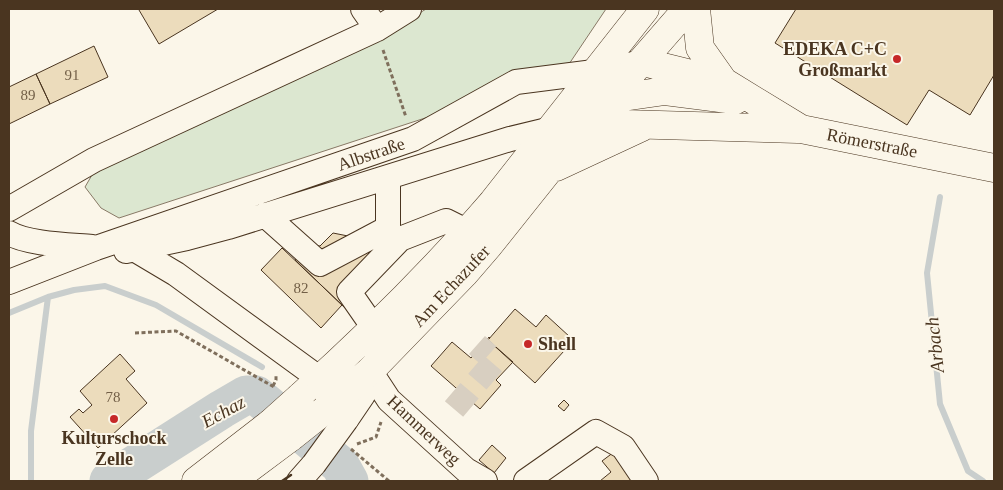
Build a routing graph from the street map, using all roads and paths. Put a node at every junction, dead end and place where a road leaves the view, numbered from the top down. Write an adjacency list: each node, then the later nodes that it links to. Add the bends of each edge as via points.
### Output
1 (363, 9): 6 (street)
2 (409, 9): 6 (street)
3 (645, 9): 8 (main road, Am Echazufer)
4 (687, 9): 7 (main road, Am Echazufer)
5 (696, 9): 9 (main road, via 700,48)
6 (377, 29): 17 (path); 21 (street, via 94,160)
7 (642, 62): 8 (street, Albstraße); 9 (main road, Römerstraße); 10 (main road, Am Echazufer)
8 (594, 72): 12 (main road, Am Echazufer); 17 (street, Albstraße, via 516,82)
9 (724, 82): 11 (main road, Römerstraße)
10 (611, 98): 11 (main road, Römerstraße, via 665,91); 12 (main road, Römerstraße); 13 (main road, Am Echazufer)
11 (755, 102): 16 (main road, Römerstraße)
12 (567, 108): 15 (main road, Am Echazufer)
13 (589, 123): 14 (main road); 15 (street, Albstraße); 19 (main road, Am Echazufer)
14 (648, 124): 16 (main road); 19 (main road)
15 (550, 129): 20 (street, Albstraße); 23 (main road, Am Echazufer)
16 (801, 129): 18 (main road, Römerstraße)
17 (413, 139): 26 (street, Albstraße)
18 (994, 168)
19 (550, 169): 34 (main road, Am Echazufer, via 464,274)
20 (388, 177): 22 (street, Albstraße); 28 (street, via 388,228)
21 (9, 209)
22 (265, 215): 25 (street, Albstraße); 28 (street)
23 (468, 232): 31 (street, via 446,221 400,240); 32 (main road, Am Echazufer)
24 (9, 233): 26 (street, Albstraße, via 34,240)
25 (187, 238): 27 (street, Albstraße); 29 (street)
26 (96, 248): 30 (street, Albstraße)
27 (134, 249): 29 (street); 30 (street, Albstraße)
28 (320, 264): 31 (street)
29 (176, 274): 36 (street)
30 (11, 281)
31 (349, 292): 32 (street)
32 (374, 328): 36 (main road, Am Echazufer)
33 (135, 333): 35 (path, via 176,331 273,386)
34 (370, 371): 37 (main road, Am Echazufer); 46 (street, Hammerweg, via 389,400 466,470)
35 (276, 380)
36 (310, 388): 39 (main road, Am Echazufer, bridge)
37 (336, 415): 39 (main road, Am Echazufer, bridge); 42 (street, bridge)
38 (383, 416): 40 (path, via 376,437)
39 (281, 430): 43 (main road, Am Echazufer); 44 (main road, Am Echazufer)
40 (355, 444)
41 (351, 449): 45 (path)
42 (306, 473)
43 (196, 481)
44 (232, 481)
45 (389, 481)
46 (485, 481)
47 (526, 481): 48 (street, via 596,432 623,447)
48 (646, 481)

